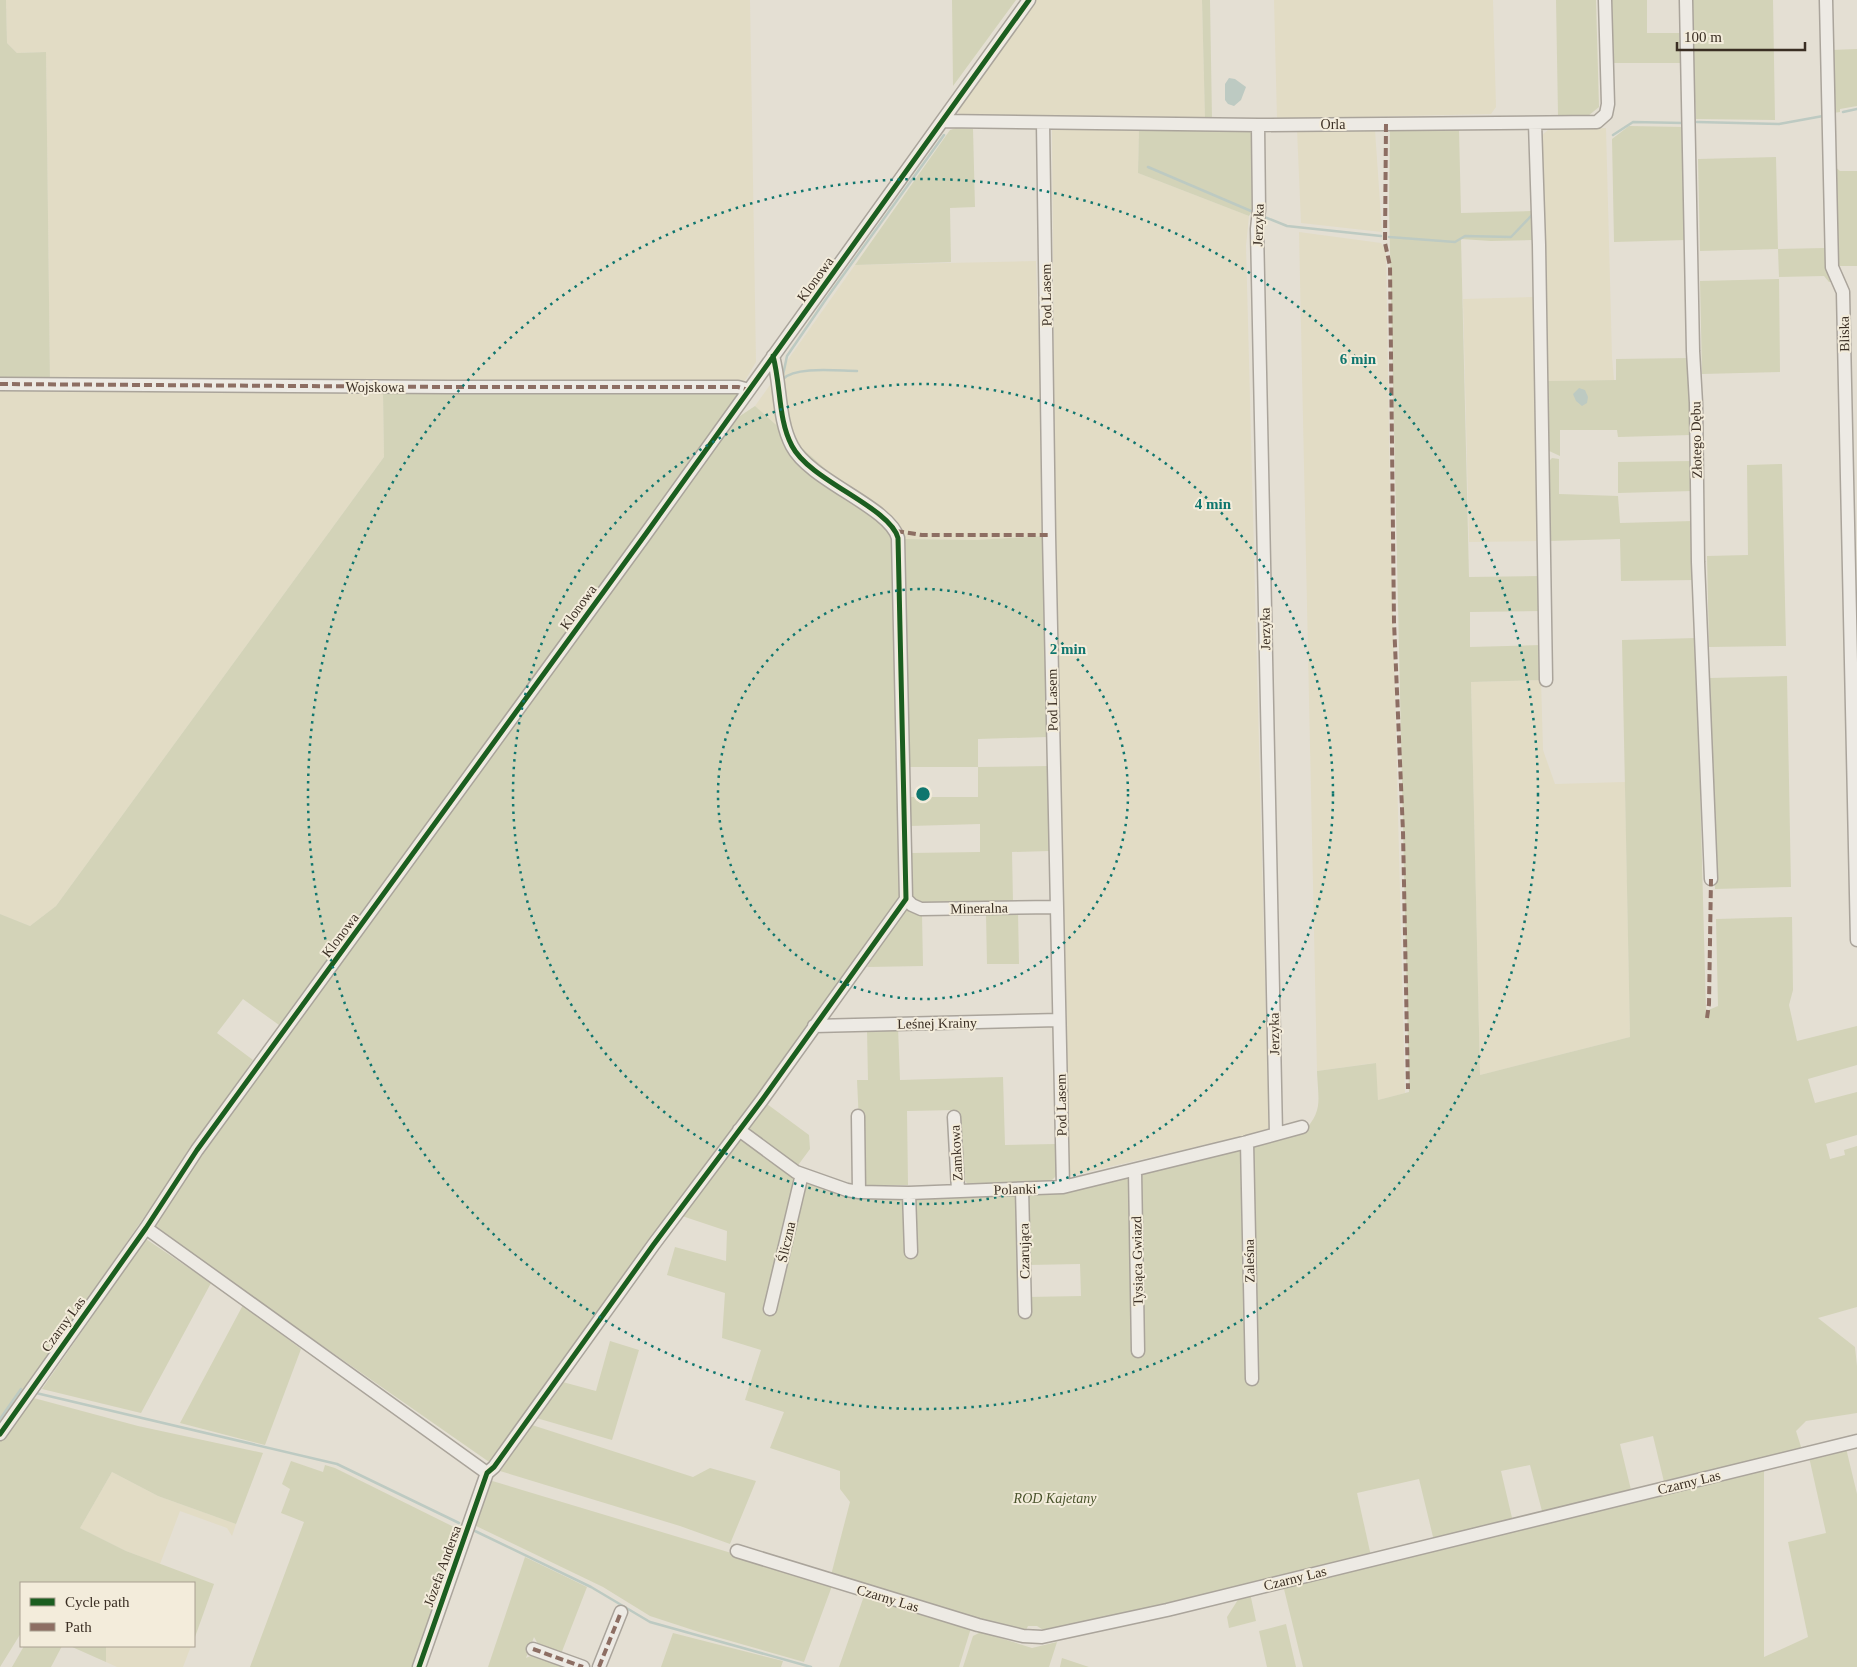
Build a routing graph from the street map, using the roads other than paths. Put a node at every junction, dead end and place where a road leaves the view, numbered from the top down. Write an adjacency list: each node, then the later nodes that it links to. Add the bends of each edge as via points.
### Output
1 (1028, 0): 5 (street, Klonowa)
2 (1605, 0): 7 (street, Orla, via 1606,114 1597,122)
3 (1686, 0): 13 (street, Złotego Dębu, via 1698,562)
4 (1826, 0): 16 (street, Bliska, via 1832,267 1843,292)
5 (943, 121): 6 (street, Orla); 9 (street, Klonowa)
6 (1044, 123): 8 (street, Orla); 15 (street, Pod Lasem)
7 (1535, 123): 8 (street, Orla); 12 (street)
8 (1258, 125): 23 (street, Jerzyka, via 1259,210 1256,229)
9 (774, 356): 11 (street, Klonowa); 14 (street, via 792,446 812,468 883,518 896,531 898,538)
10 (0, 384): 11 (street, Wojskowa, via 738,387)
11 (749, 390): 32 (street, Klonowa, via 197,1150)
12 (1546, 680)
13 (1711, 879)
14 (906, 899): 15 (street, Mineralna, via 921,909); 18 (street)
15 (1056, 907): 17 (street, Pod Lasem)
16 (1857, 940)
17 (1059, 1020): 18 (street, Leśnej Krainy); 27 (street, Pod Lasem)
18 (814, 1026): 22 (street)
19 (858, 1116): 30 (street)
20 (954, 1117): 29 (street, Zamkowa)
21 (1302, 1127): 23 (street, Polanki)
22 (739, 1130): 26 (street, Polanki); 40 (street)
23 (1276, 1134): 24 (street, Polanki)
24 (1247, 1142): 25 (street, Polanki); 37 (street, Zaleśna)
25 (1135, 1170): 27 (street, Polanki); 36 (street, Tysiąca Gwiazd)
26 (802, 1174): 30 (street, Polanki); 34 (street, Śliczna)
27 (1063, 1187): 28 (street, Polanki)
28 (1022, 1189): 29 (street, Polanki); 35 (street, Czarująca)
29 (958, 1190): 31 (street, Polanki)
30 (858, 1192): 31 (street, Polanki)
31 (909, 1193): 33 (street)
32 (146, 1228): 38 (street, Czarny Las); 40 (street)
33 (911, 1252)
34 (770, 1309)
35 (1025, 1312)
36 (1138, 1351)
37 (1252, 1380)
38 (0, 1434)
39 (1857, 1441): 41 (street, Czarny Las, via 1167,1610 1042,1637 1023,1636 978,1625)
40 (487, 1473): 44 (street, Józefa Andersa)
41 (737, 1551)
42 (621, 1612): 46 (street)
43 (534, 1649): 45 (street)
44 (418, 1667)
45 (583, 1667)
46 (599, 1667)

